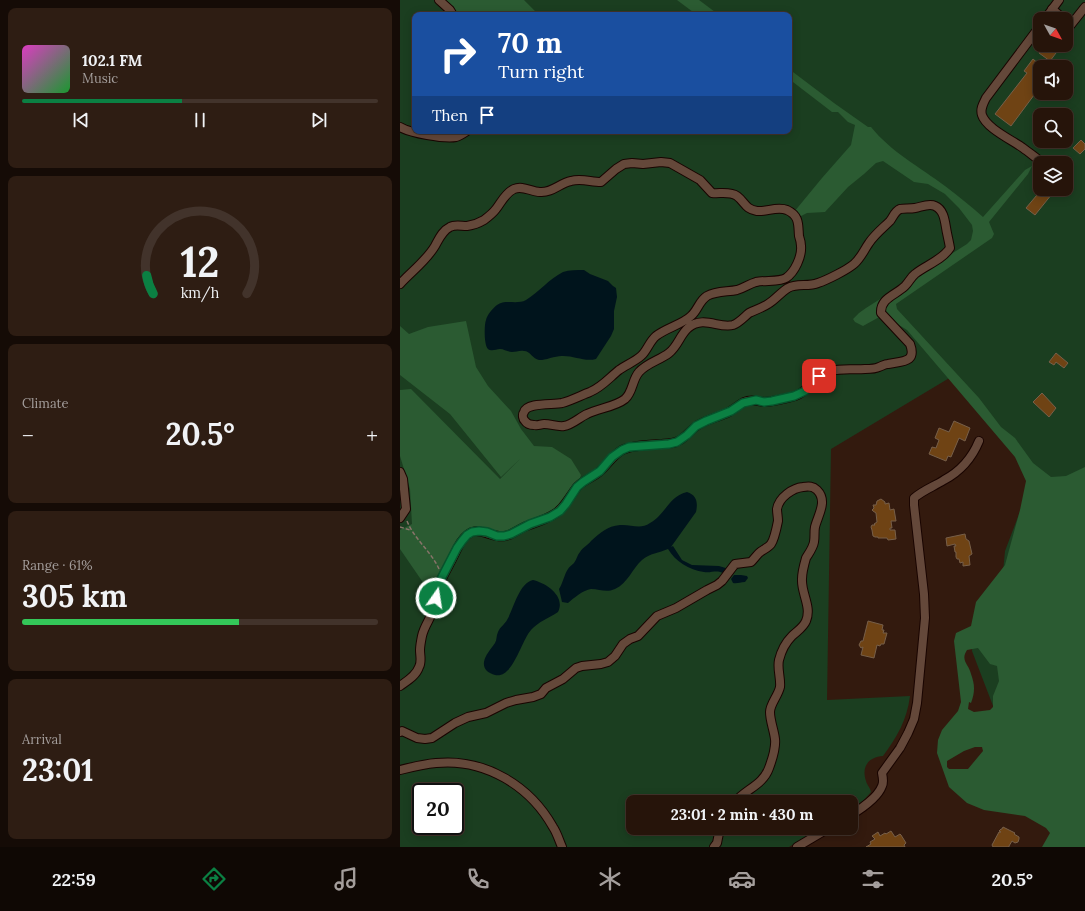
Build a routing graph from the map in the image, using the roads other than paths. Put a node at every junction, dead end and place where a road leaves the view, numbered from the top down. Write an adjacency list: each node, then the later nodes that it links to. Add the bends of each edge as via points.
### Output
1 (439, 0): 5 (street)
2 (1059, 0): 4 (street)
3 (1085, 7): 6 (street)
4 (1052, 10)
5 (451, 12)
6 (1073, 18)
7 (1033, 35): 12 (street, via 986,98 982,114 984,121)
8 (400, 127): 9 (street)
9 (412, 132)
10 (422, 134): 11 (street, via 444,137)
11 (464, 134)
12 (1034, 156)
13 (400, 284): 17 (street, via 430,254 445,230 451,226 477,224 495,210 509,192 522,188 545,192 572,180 601,182 624,164 670,163 700,180 712,192 737,196 752,210 778,208 795,216 799,222 801,248 799,259 787,277 706,296 689,318 656,336 641,356 618,371 599,388 567,402 535,405 524,410 523,420 528,424 562,427 624,399 638,373 671,351 693,325 702,322 734,325 769,304 791,286 818,283 855,264 872,239 902,208 936,206 944,215 950,248 913,275 881,308 881,312 910,344 912,350 910,358 906,361 867,369 830,371 819,376 805,391 772,401 756,400 743,403 696,426 677,442 629,447 612,457 600,471 577,487 560,511 550,517 504,536 479,531 467,535 459,545 437,590 434,607 422,636 420,666 412,678)
14 (979, 441): 21 (street, via 964,465 949,478 914,498 925,618 917,703 908,733 882,773 880,791)
15 (400, 472): 16 (street, via 406,509)
16 (400, 518)
17 (400, 686)
18 (400, 732): 20 (street, via 417,738 432,738 468,717 486,713 506,702 541,694 576,668 608,662 623,644 638,636 657,616 717,585 735,564 751,562 771,544 778,523 779,503 795,489 809,486 819,492 822,506 802,580 808,612 799,631 788,641 780,655 780,686 770,709 775,740 769,768 762,780)
19 (400, 770): 24 (street, via 437,762 476,766 495,772 512,781 543,810)
20 (743, 795)
21 (858, 810)
22 (719, 835): 25 (street)
23 (817, 835): 26 (street)
24 (562, 847)
25 (714, 847)
26 (797, 847)

